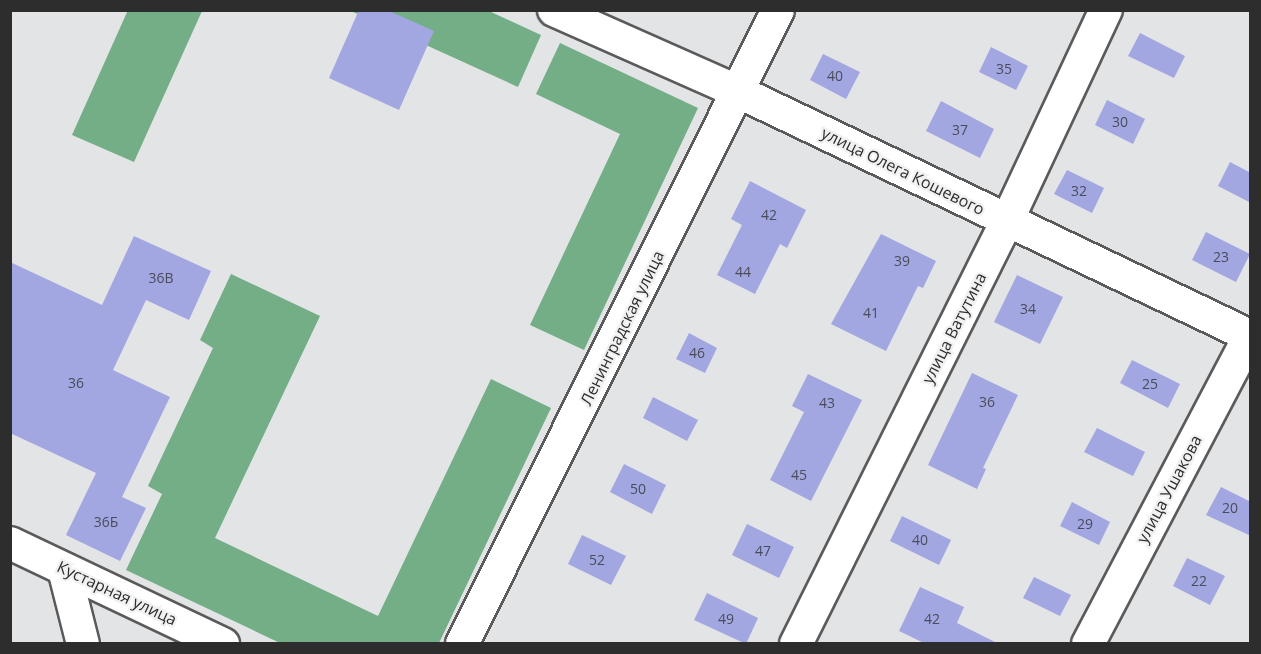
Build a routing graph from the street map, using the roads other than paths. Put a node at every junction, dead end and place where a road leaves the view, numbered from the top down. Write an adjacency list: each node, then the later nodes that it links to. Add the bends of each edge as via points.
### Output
1 (554, 10): 4 (street, улица Олега Кошевого)
2 (778, 10): 4 (street, Ленинградская улица)
3 (1106, 10): 5 (street, улица Ватутина)
4 (739, 92): 5 (street, улица Олега Кошевого); 11 (street, Ленинградская улица)
5 (1007, 221): 6 (street, улица Олега Кошевого); 12 (street, улица Ватутина)
6 (1250, 336): 13 (street, улица Ушакова)
7 (10, 543): 8 (street, Кустарная улица)
8 (64, 569): 9 (street); 10 (street, Кустарная улица)
9 (83, 644)
10 (223, 644)
11 (462, 644)
12 (796, 644)
13 (1088, 644)

